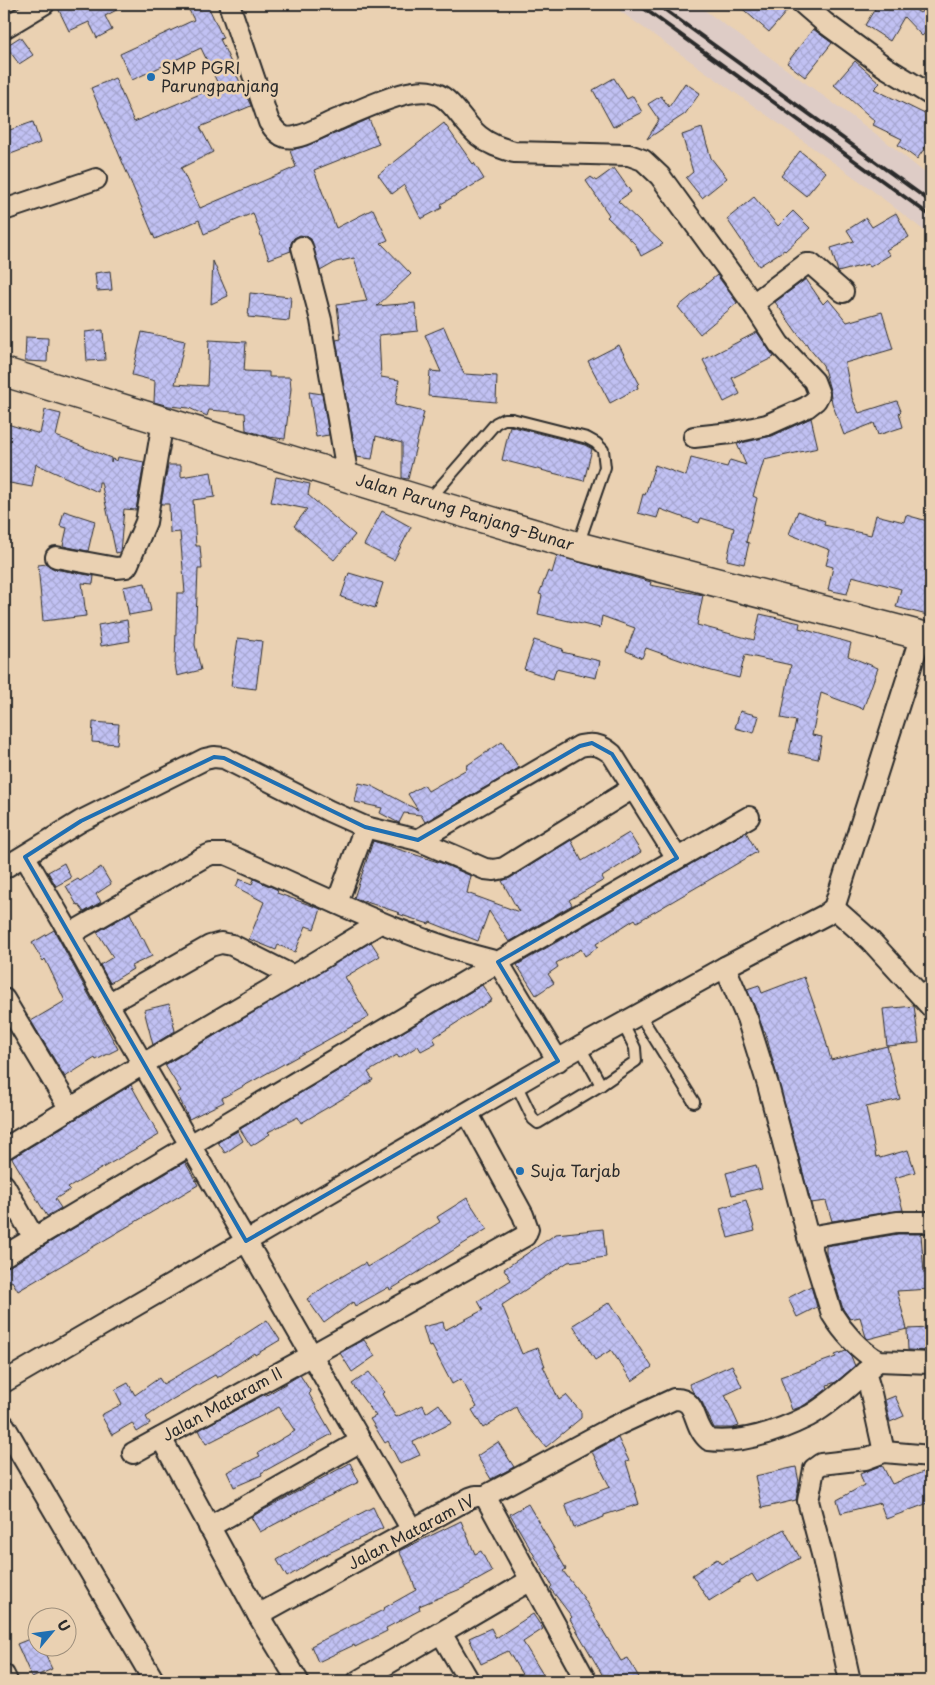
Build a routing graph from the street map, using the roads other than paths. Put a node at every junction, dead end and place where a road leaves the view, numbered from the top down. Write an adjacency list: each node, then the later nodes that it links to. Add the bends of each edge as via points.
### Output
1 (44, 4): 4 (street)
2 (229, 4): 10 (street, via 269,122 281,135 295,138 393,98 428,90 451,103 479,136 496,147 514,152 629,155 643,160 660,176)
3 (812, 7): 5 (street, via 885,67)
4 (4, 28)
5 (931, 94)
6 (96, 179): 7 (street)
7 (4, 210)
8 (302, 247): 14 (street, via 324,340)
9 (843, 292): 10 (street, via 811,264 806,264)
10 (753, 304): 13 (street, via 779,344 814,381 819,394 807,407 767,425)
11 (4, 372): 12 (main road, Jalan Parung Panjang–Bunar)
12 (164, 421): 14 (main road, Jalan Parung Panjang–Bunar); 17 (street, via 146,522 126,567)
13 (694, 437)
14 (348, 478): 15 (main road, Jalan Parung Panjang–Bunar)
15 (427, 502): 16 (main road, Jalan Parung Panjang–Bunar); 16 (lane, via 496,423 504,419 588,438 603,450 605,467)
16 (578, 546): 18 (main road, Jalan Parung Panjang–Bunar)
17 (56, 557)
18 (926, 636): 27 (street)
19 (633, 788): 22 (street, via 504,868 485,869); 22 (street, via 612,754 592,743 580,746); 24 (street)
20 (749, 817): 24 (street)
21 (365, 827): 22 (street); 23 (street, via 224,758 214,757 81,821); 26 (street)
22 (418, 840)
23 (25, 856): 25 (street); 29 (street)
24 (677, 858): 30 (street)
25 (4, 868)
26 (337, 903): 28 (street); 29 (street, via 226,854 210,854)
27 (834, 908): 31 (street); 35 (street, via 870,940)
28 (380, 923): 30 (street, via 437,945); 32 (street)
29 (70, 934): 34 (street)
30 (498, 962): 38 (street); 45 (street)
31 (725, 967): 36 (street); 49 (street, via 747,1018 768,1085)
32 (293, 976): 34 (street, via 232,945 221,943 210,946); 39 (street)
33 (4, 999): 43 (street)
34 (108, 1004): 39 (street)
35 (931, 1007)
36 (631, 1020): 37 (street); 41 (lane, via 636,1062); 42 (lane)
37 (580, 1047): 38 (street); 41 (lane)
38 (558, 1060): 40 (street)
39 (143, 1064): 43 (street); 45 (street)
40 (516, 1084): 41 (lane, via 536,1122); 44 (street)
41 (602, 1085)
42 (694, 1102)
43 (70, 1109): 46 (street)
44 (468, 1114): 51 (street); 53 (street, Jalan Mataram II, via 524,1215 528,1230 525,1236)
45 (191, 1145): 50 (street); 51 (street)
46 (4, 1149)
47 (4, 1184): 50 (street)
48 (931, 1222): 49 (street, via 897,1222)
49 (808, 1237): 55 (street, via 836,1320 871,1357)
50 (34, 1238): 52 (street)
51 (246, 1241): 53 (street); 56 (street)
52 (4, 1256)
53 (312, 1356): 58 (street, Jalan Mataram II); 59 (street)
54 (931, 1362): 55 (street, via 888,1363)
55 (871, 1367): 61 (street, via 872,1398); 63 (street, via 809,1416 743,1439 709,1440 699,1429 688,1402 674,1399 613,1427)
56 (4, 1382)
57 (4, 1425): 71 (street)
58 (161, 1438): 60 (street, Jalan Mataram II); 64 (street)
59 (361, 1441): 64 (street); 65 (street)
60 (132, 1452)
61 (884, 1452): 62 (street); 76 (street, via 865,1459 821,1464 814,1469 808,1501)
62 (931, 1456)
63 (485, 1496): 65 (street, Jalan Mataram IV, via 470,1498); 66 (street, Jalan Mataram IV)
64 (209, 1527): 67 (street)
65 (412, 1530): 67 (street, Jalan Mataram IV)
66 (531, 1580): 68 (street); 75 (street, Jalan Mataram IV)
67 (258, 1615): 72 (street)
68 (441, 1633): 73 (street); 74 (street)
69 (4, 1675): 70 (street)
70 (7, 1681)
71 (154, 1681)
72 (298, 1681)
73 (358, 1681)
74 (469, 1681)
75 (586, 1681)
76 (850, 1681)

